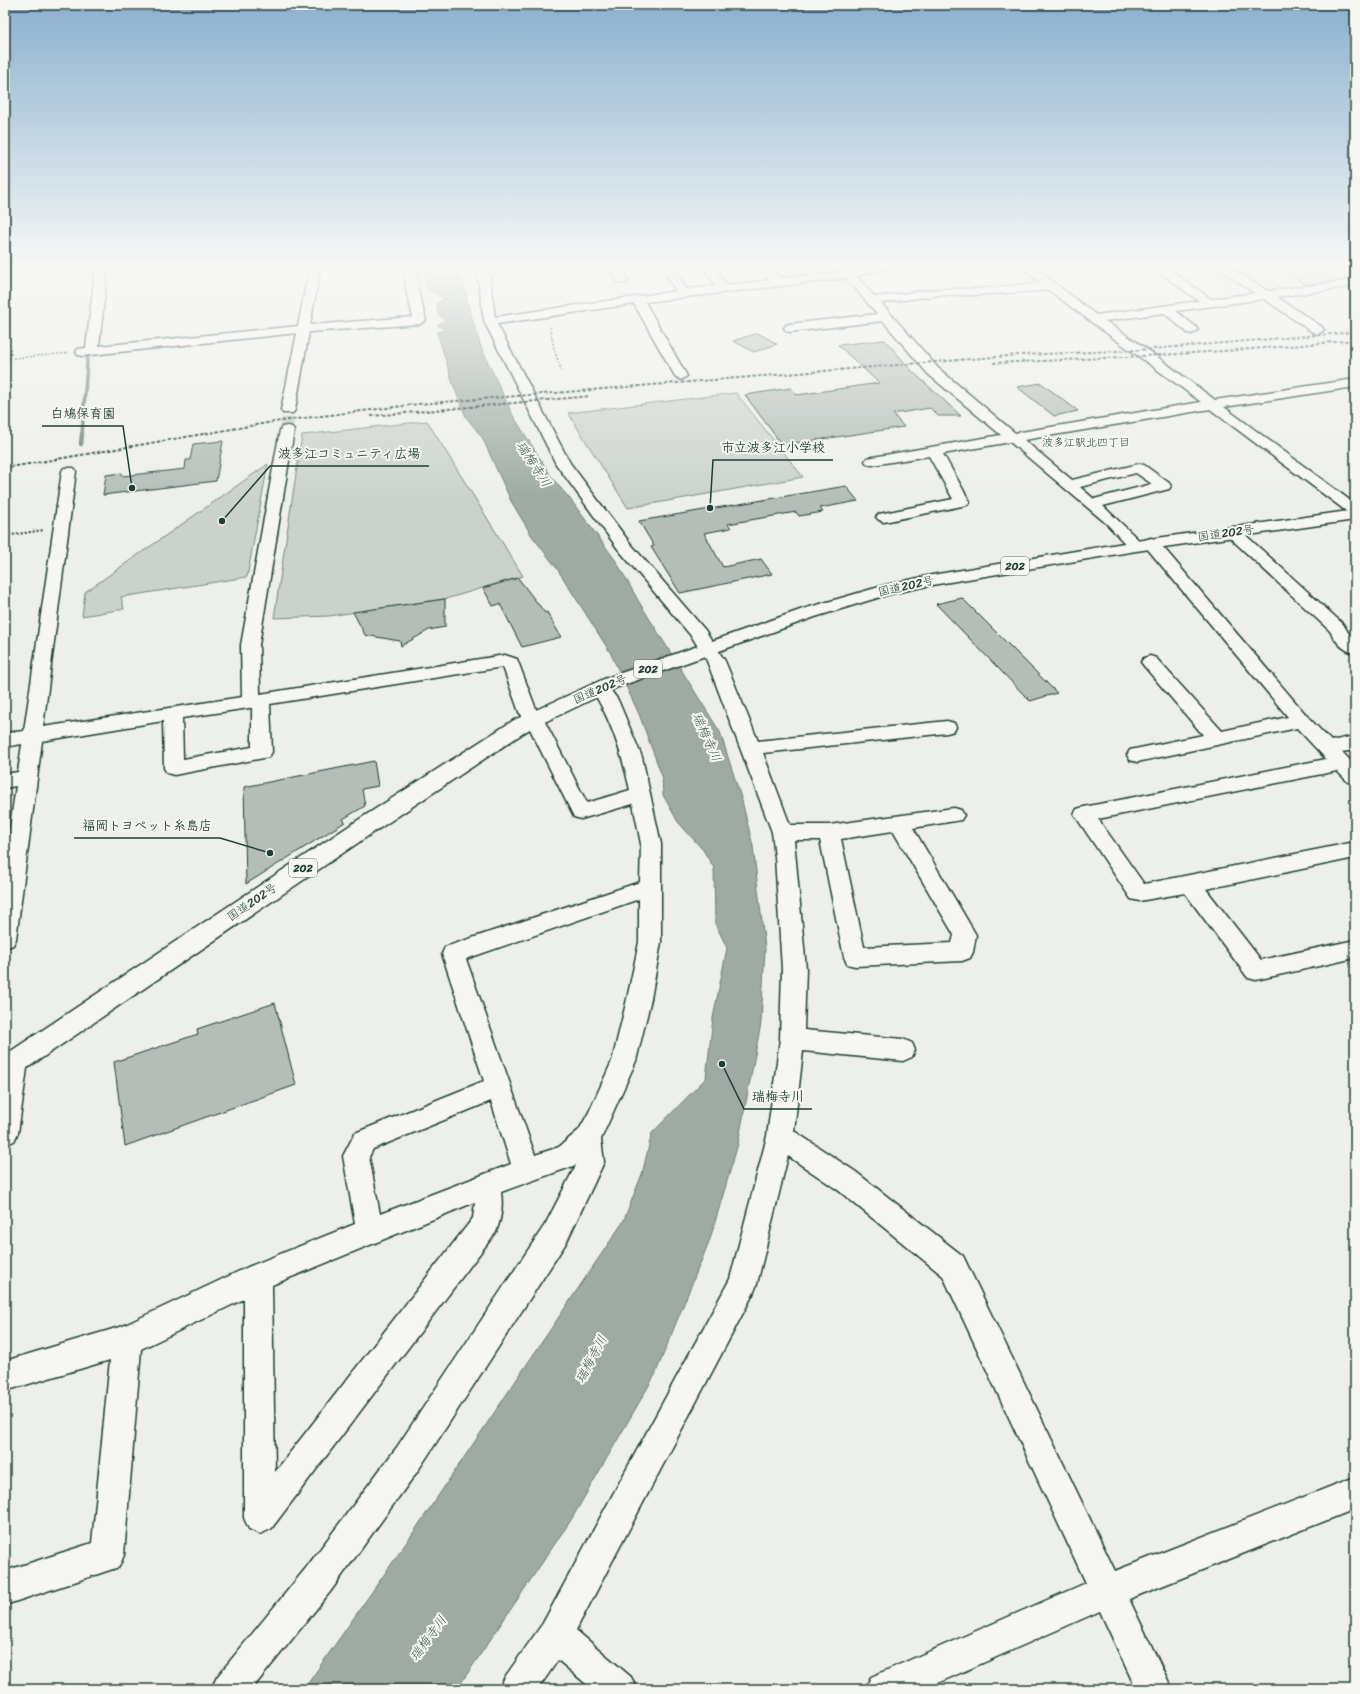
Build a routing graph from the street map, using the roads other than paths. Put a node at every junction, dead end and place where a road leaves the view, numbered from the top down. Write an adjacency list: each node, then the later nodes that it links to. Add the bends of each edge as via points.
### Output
1 (88, 343): 2 (street, via 87,351)
2 (165, 343)
3 (301, 343): 11 (street)
4 (501, 343): 25 (street, via 563,464 624,546 699,634)
5 (662, 343): 8 (street)
6 (908, 343): 13 (street, via 933,371)
7 (1129, 343): 10 (street)
8 (681, 376)
9 (1355, 383): 10 (street)
10 (1212, 406): 13 (street); 19 (street)
11 (288, 410)
12 (287, 430): 28 (street, via 250,645)
13 (1013, 438): 14 (street); 17 (street)
14 (934, 451): 15 (street); 21 (street, via 962,502)
15 (872, 461)
16 (69, 471): 33 (street)
17 (1068, 485): 18 (street); 18 (street, via 1139,468 1164,486)
18 (1091, 504): 23 (street)
19 (1355, 511)
20 (1355, 515): 22 (highway, 国道202号 / 202)
21 (884, 517)
22 (1233, 532): 23 (highway, 国道202号 / 202); 24 (street, via 1337,628 1342,637)
23 (1144, 545): 25 (highway, 国道202号 / 202, via 886,590 831,606); 31 (street)
24 (1355, 648)
25 (708, 649): 27 (highway, 国道202号 / 202); 37 (street, via 716,661)
26 (1150, 662): 34 (street)
27 (606, 686): 30 (highway, 国道202号 / 202); 43 (street, via 632,757)
28 (256, 701): 29 (street); 29 (street, via 262,752 174,768); 30 (street, via 505,662 511,663 528,712)
29 (172, 714): 33 (street)
30 (534, 718): 43 (street, via 581,812); 56 (highway, 国道202号 / 202, via 357,832)
31 (1301, 721): 34 (street); 38 (street)
32 (947, 727): 37 (street)
33 (34, 735): 35 (street); 41 (street)
34 (1217, 738): 39 (street)
35 (5, 740)
36 (1355, 743): 38 (street)
37 (751, 748): 46 (street)
38 (1328, 748): 40 (street)
39 (1137, 755)
40 (1349, 770): 50 (street, via 1084,814 1139,893)
41 (28, 777): 42 (street); 48 (street)
42 (5, 781)
43 (641, 794): 51 (street, via 651,844)
44 (954, 815): 45 (street)
45 (899, 823): 47 (street); 47 (street, via 965,935 962,952 855,957)
46 (782, 832): 47 (street); 54 (street, via 794,969)
47 (829, 833)
48 (12, 841): 52 (street)
49 (1355, 850): 50 (street)
50 (1190, 884): 53 (street, via 1256,971)
51 (651, 887): 57 (street, via 453,954); 60 (street, via 650,942 630,1038 624,1061)
52 (5, 939)
53 (1355, 949)
54 (792, 1039): 55 (street); 59 (street)
55 (903, 1050)
56 (10, 1065): 58 (street)
57 (498, 1087): 61 (street); 63 (street, via 364,1141 356,1156)
58 (5, 1133)
59 (780, 1136): 69 (street, via 848,1181 953,1266); 70 (street, via 743,1284)
60 (588, 1138): 61 (street, via 568,1156); 71 (street, via 591,1162 556,1233 408,1458 318,1580)
61 (527, 1171): 62 (street)
62 (486, 1185): 63 (street); 64 (street, via 489,1201 486,1223 260,1518)
63 (370, 1232): 64 (street)
64 (258, 1277): 65 (street)
65 (127, 1340): 66 (street); 68 (street, via 107,1555)
66 (5, 1376)
67 (1355, 1493): 69 (street)
68 (5, 1588)
69 (1106, 1591): 74 (street); 75 (street)
70 (555, 1635): 72 (street); 73 (street)
71 (229, 1689)
72 (517, 1689)
73 (619, 1689)
74 (883, 1689)
75 (1154, 1689)

